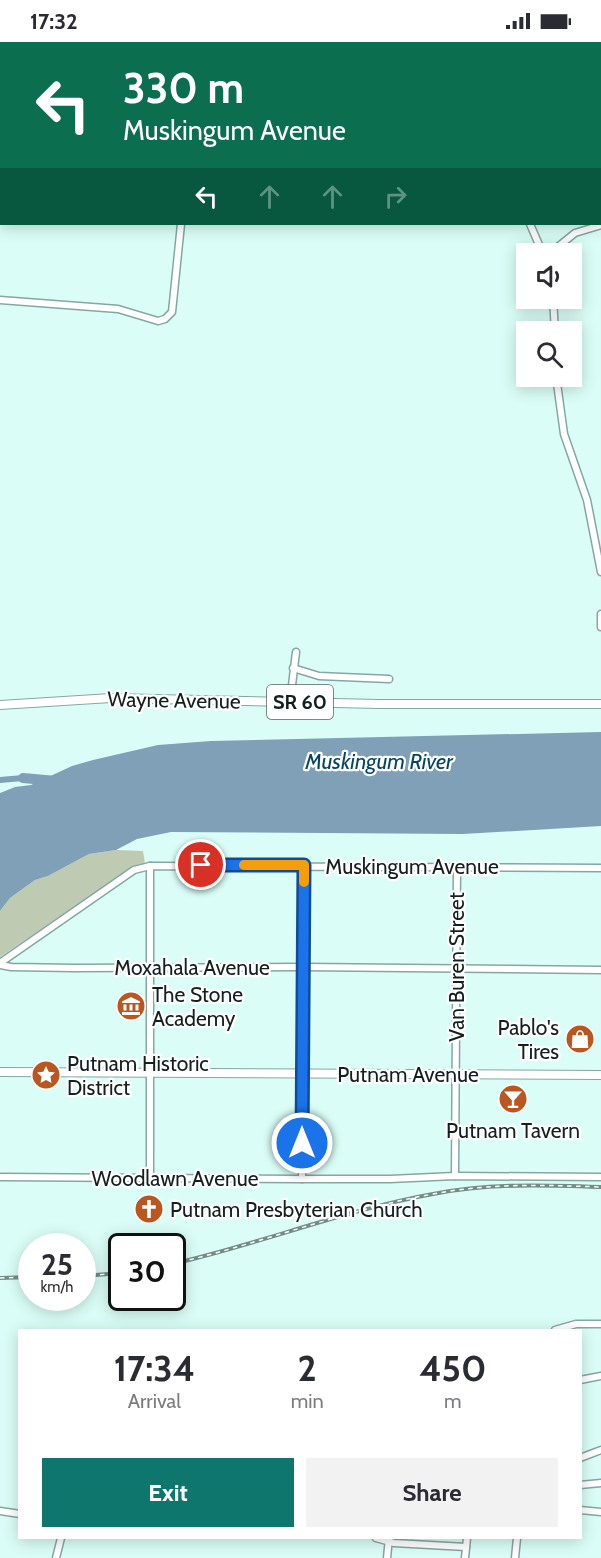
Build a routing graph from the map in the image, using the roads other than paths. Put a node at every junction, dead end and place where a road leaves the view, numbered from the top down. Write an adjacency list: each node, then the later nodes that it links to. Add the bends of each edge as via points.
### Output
1 (182, 225): 6 (street, via 172,312 165,319 158,321 118,309)
2 (530, 225): 4 (street)
3 (601, 225): 5 (street, via 575,233)
4 (538, 243)
5 (563, 243)
6 (0, 300)
7 (558, 387): 8 (street, via 564,434 587,500)
8 (601, 572)
9 (601, 614): 10 (street)
10 (601, 627)
11 (296, 652): 12 (street)
12 (293, 668): 13 (street, via 320,676); 14 (street)
13 (389, 680)
14 (290, 702): 15 (main road, Wayne Avenue / SR 60); 16 (main road, Wayne Avenue / SR 60, via 111,698)
15 (601, 704)
16 (0, 705)
17 (304, 865): 18 (street, Muskingum Avenue); 19 (street, Muskingum Avenue); 22 (street)
18 (150, 866): 21 (street, Muskingum Avenue, via 134,870); 23 (street)
19 (457, 866): 20 (street, Muskingum Avenue); 24 (street, Van Buren Street)
20 (601, 868)
21 (0, 964): 23 (street, Moxahala Avenue)
22 (303, 967): 23 (street, Moxahala Avenue); 24 (street, Moxahala Avenue); 28 (street)
23 (150, 968): 27 (street)
24 (456, 969): 25 (street, Moxahala Avenue); 29 (street, Van Buren Street)
25 (601, 970)
26 (0, 1072): 27 (main road, Putnam Avenue)
27 (150, 1073): 28 (main road, Putnam Avenue); 33 (street)
28 (303, 1073): 29 (main road, Putnam Avenue); 35 (street)
29 (456, 1074): 30 (main road, Putnam Avenue); 31 (street, Van Buren Street)
30 (601, 1075)
31 (455, 1176): 34 (street, Woodlawn Avenue); 35 (street, Woodlawn Avenue)
32 (0, 1177): 33 (street, Woodlawn Avenue)
33 (150, 1178): 35 (street, Woodlawn Avenue)
34 (601, 1178)
35 (302, 1179)
36 (601, 1324): 37 (street)
37 (558, 1329)
38 (601, 1376): 39 (street)
39 (582, 1380)
40 (601, 1450): 41 (street)
41 (582, 1457)
42 (601, 1483): 43 (street)
43 (582, 1485)
44 (582, 1510): 46 (street)
45 (0, 1511): 47 (street)
46 (601, 1512)
47 (18, 1514)
48 (61, 1539): 53 (street)
49 (389, 1539): 52 (street, via 394,1543); 54 (street)
50 (467, 1539): 52 (street)
51 (517, 1539): 56 (street)
52 (466, 1547): 55 (street)
53 (56, 1558)
54 (387, 1558)
55 (465, 1558)
56 (515, 1558)

